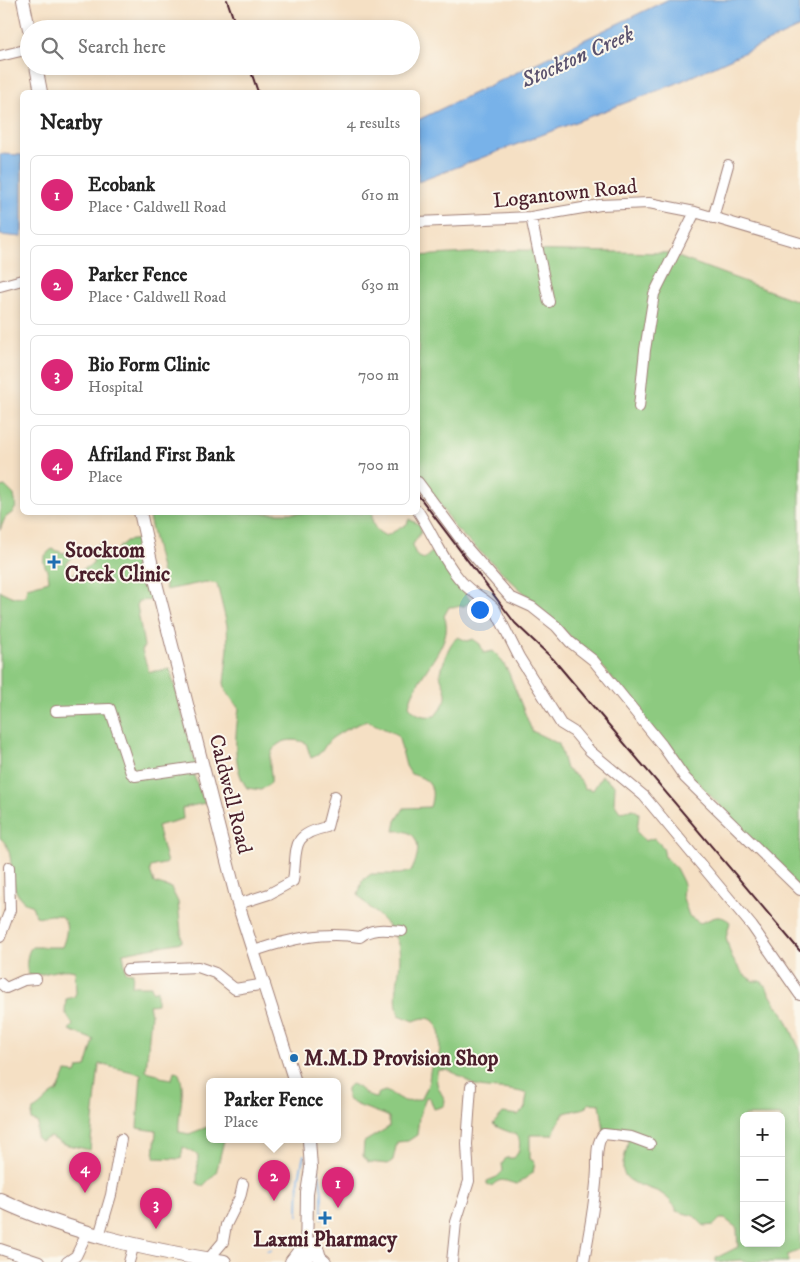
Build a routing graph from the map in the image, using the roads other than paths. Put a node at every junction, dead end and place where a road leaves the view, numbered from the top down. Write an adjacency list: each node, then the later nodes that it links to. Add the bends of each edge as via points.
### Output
1 (23, 0): 2 (main road)
2 (27, 20)
3 (20, 51): 4 (street)
4 (0, 56)
5 (38, 75): 6 (main road)
6 (41, 90)
7 (728, 165): 10 (street)
8 (695, 212): 9 (street, Logantown Road, via 629,204 600,205); 10 (street, Logantown Road); 16 (street, via 654,294)
9 (531, 217): 11 (street, Logantown Road); 15 (street)
10 (713, 218): 12 (street, Logantown Road)
11 (420, 222)
12 (800, 243)
13 (20, 281): 14 (street)
14 (0, 286)
15 (549, 302)
16 (639, 407)
17 (420, 485): 24 (street, via 467,548 510,597 532,607 594,660 685,778)
18 (420, 514): 33 (street, via 459,578 495,609 518,656 561,724 644,796 752,926)
19 (141, 515): 21 (main road, Caldwell Road)
20 (56, 711): 21 (street, via 110,709 131,773 135,776)
21 (203, 766): 25 (main road, Caldwell Road)
22 (335, 796): 25 (street, via 327,827 302,835 297,842 293,881 269,894)
23 (9, 867): 27 (street, via 10,910)
24 (800, 890)
25 (238, 904): 28 (main road, Caldwell Road)
26 (402, 931): 28 (street, via 367,931 360,937 300,937)
27 (0, 937)
28 (254, 951): 32 (main road, Caldwell Road)
29 (127, 970): 32 (street, via 198,967 214,973 235,988)
30 (36, 979): 31 (street, via 6,988)
31 (0, 984)
32 (265, 984): 34 (main road, Caldwell Road)
33 (800, 995)
34 (294, 1078)
35 (471, 1086): 53 (street, via 467,1144 469,1181 456,1222)
36 (121, 1139): 41 (street, via 111,1195)
37 (309, 1143): 42 (main road, via 311,1168 307,1193)
38 (650, 1144): 54 (street, via 619,1134 601,1136)
39 (243, 1184): 45 (street, via 226,1225 223,1242 212,1255)
40 (0, 1200): 41 (highway)
41 (93, 1234): 43 (highway); 47 (street, via 76,1256)
42 (311, 1243): 49 (highway); 50 (main road); 51 (main road); 52 (highway)
43 (134, 1244): 45 (highway); 48 (street)
44 (0, 1249): 46 (street)
45 (218, 1261)
46 (39, 1262)
47 (67, 1262)
48 (129, 1262)
49 (292, 1262)
50 (306, 1262)
51 (315, 1262)
52 (324, 1262)
53 (452, 1262)
54 (584, 1262)

